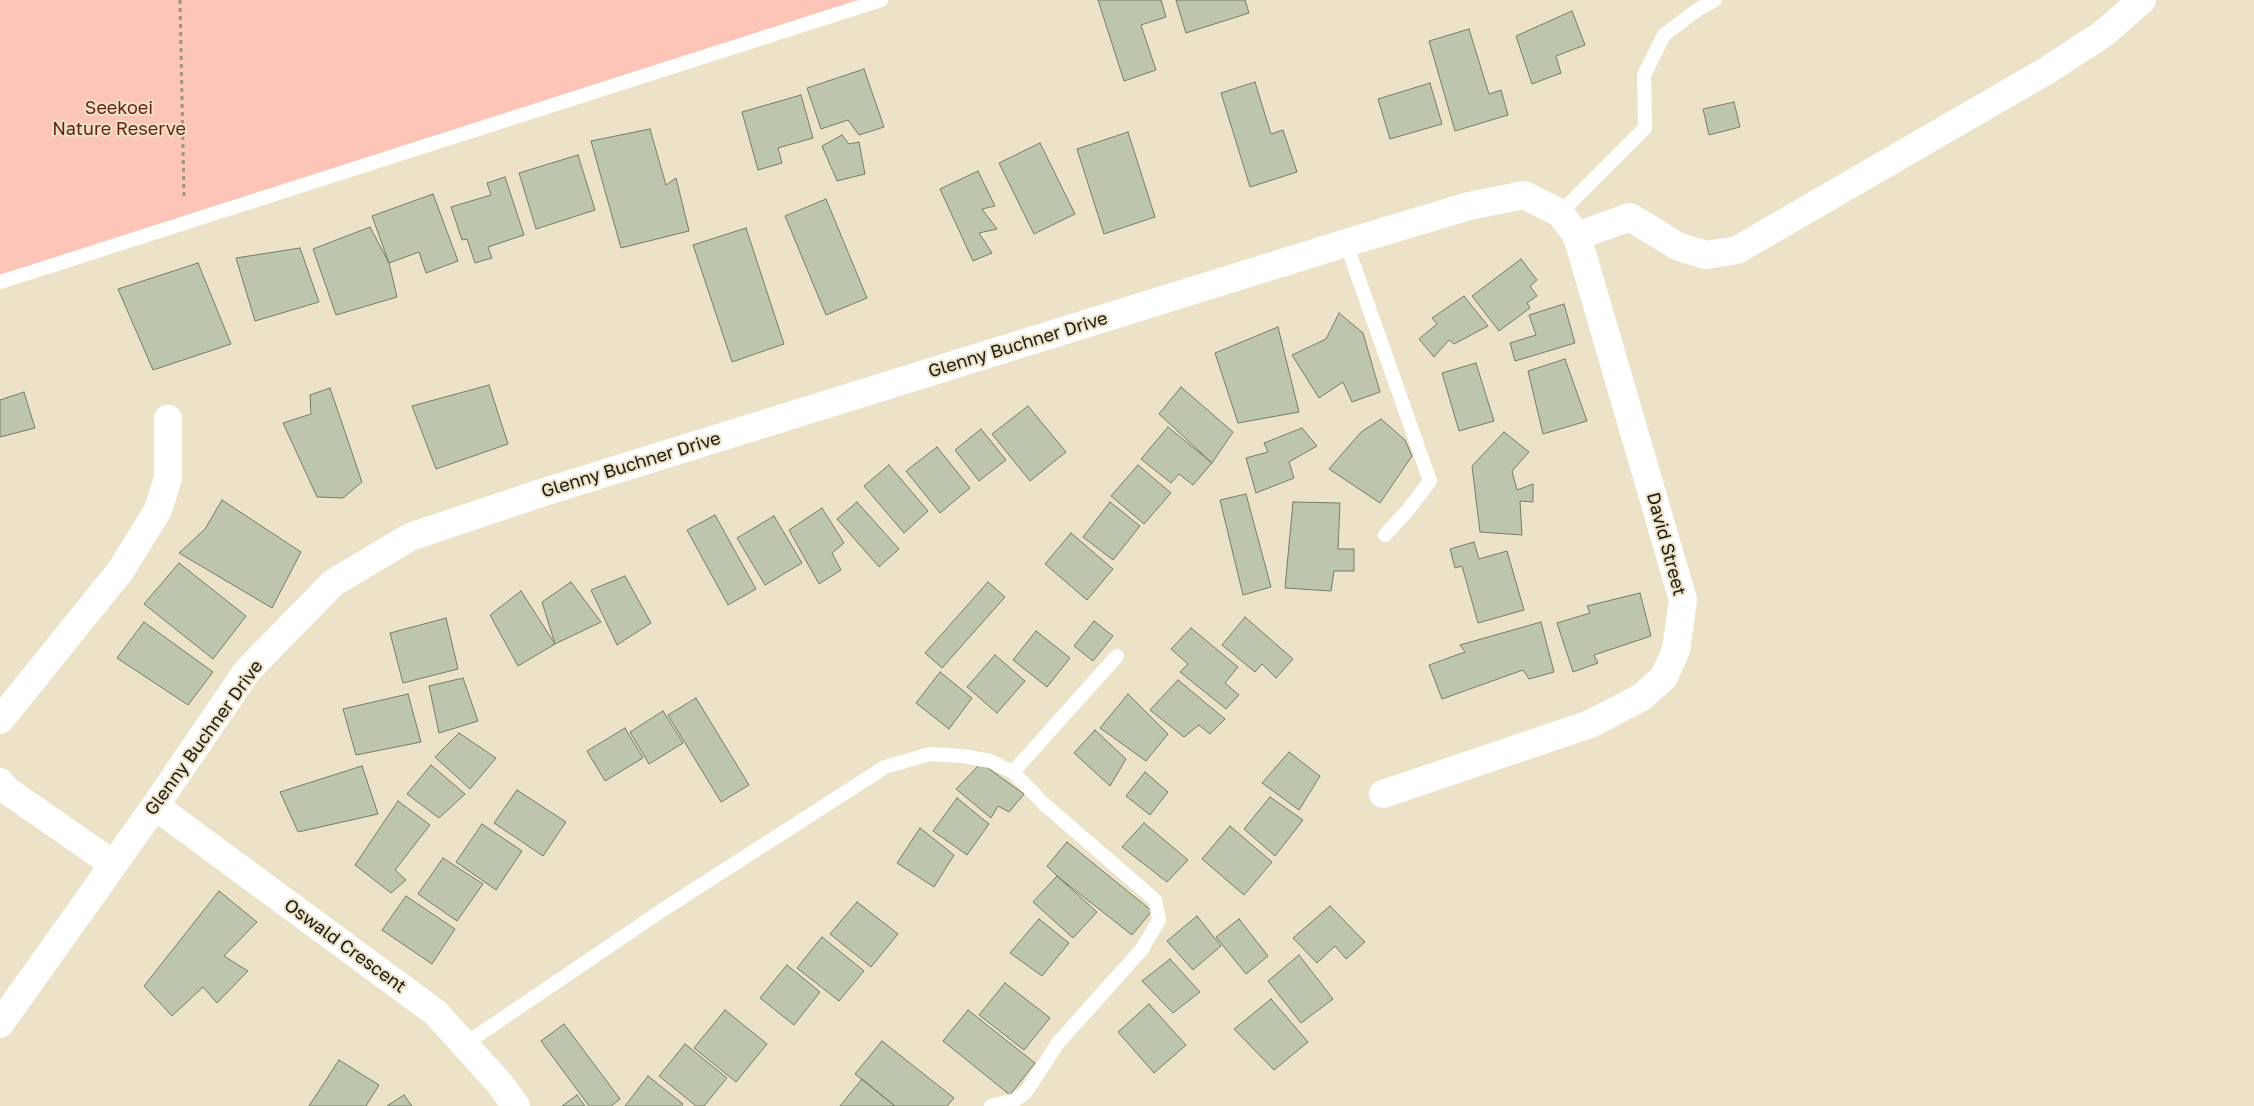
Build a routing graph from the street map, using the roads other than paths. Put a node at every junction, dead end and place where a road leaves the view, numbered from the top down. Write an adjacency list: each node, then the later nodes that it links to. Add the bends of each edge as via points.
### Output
1 (880, 0): 8 (lane)
2 (1715, 0): 5 (lane, via 1664,35 1644,75 1645,128)
3 (2142, 0): 6 (street, via 2103,34 2046,71 1738,250 1706,255 1696,253 1679,247 1630,217)
4 (1469, 206): 5 (street, David Street, via 1524,195); 7 (street, Glenny Buchner Drive)
5 (1560, 213): 6 (street, David Street)
6 (1577, 236): 15 (street, David Street, via 1683,600 1676,650 1664,677 1642,697 1590,724)
7 (1346, 243): 10 (lane, via 1430,480); 16 (street, Glenny Buchner Drive, via 541,493 410,537 333,583 247,671)
8 (0, 282)
9 (168, 419): 12 (street, via 168,478 158,510 121,570)
10 (1385, 535)
11 (1117, 656): 13 (lane)
12 (0, 720)
13 (1013, 772): 19 (lane, via 990,761 930,754 885,767 664,909); 21 (lane, via 1044,804 1154,900 1159,920 1142,949 1058,1043 1026,1092 1015,1100)
14 (0, 782): 17 (street, via 8,791)
15 (1383, 794)
16 (155, 806): 17 (street, Glenny Buchner Drive); 19 (street, Oswald Crescent, via 436,1012)
17 (113, 864): 18 (street, Glenny Buchner Drive)
18 (0, 1024)
19 (466, 1044): 20 (street, Oswald Crescent)
20 (516, 1106)
21 (991, 1106)

